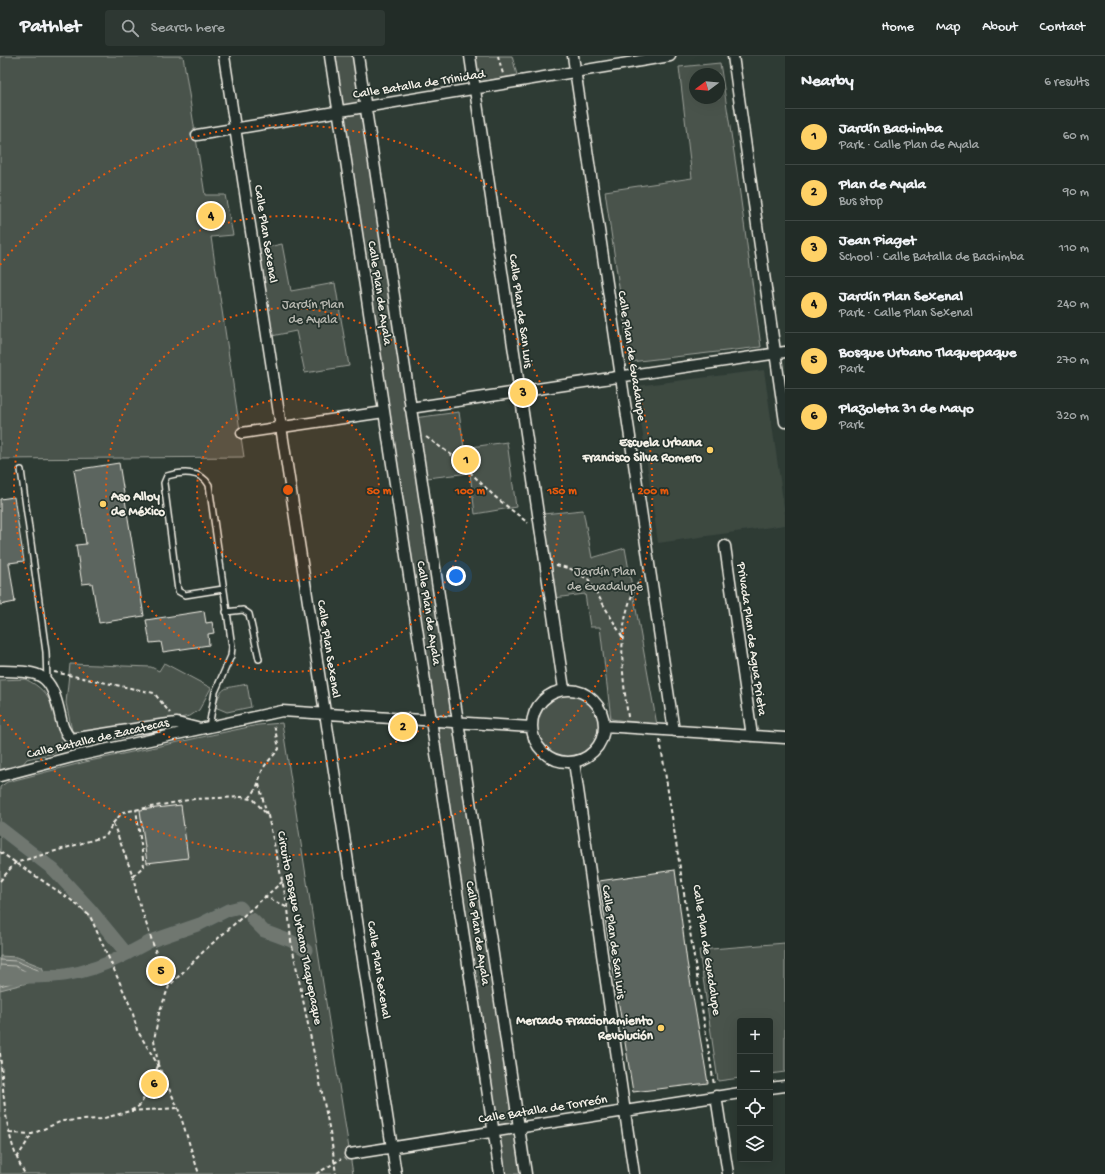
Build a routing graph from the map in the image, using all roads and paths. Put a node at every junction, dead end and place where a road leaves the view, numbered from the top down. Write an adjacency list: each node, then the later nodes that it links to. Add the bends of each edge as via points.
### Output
1 (224, 56): 15 (street, Calle Plan Sexenal)
2 (330, 56): 14 (street, Calle Plan de Ayala)
3 (358, 56): 13 (street, Calle Plan de Ayala)
4 (470, 56): 12 (street, Calle Plan de San Luis)
5 (498, 56): 11 (path, via 504,75)
6 (573, 56): 10 (street, Calle Plan de Guadalupe)
7 (670, 56): 9 (street, Calle Batalla de Trinidad)
8 (732, 56): 17 (street)
9 (654, 57): 10 (street, Calle Batalla de Trinidad)
10 (575, 72): 11 (street, Calle Batalla de Trinidad); 18 (street, Calle Plan de Guadalupe)
11 (500, 84): 12 (street, Calle Batalla de Trinidad)
12 (475, 88): 13 (street, Calle Batalla de Trinidad); 19 (street, Calle Plan de San Luis)
13 (366, 107): 14 (street, Calle Batalla de Trinidad); 20 (street, Calle Plan de Ayala)
14 (338, 112): 15 (street, Calle Batalla de Trinidad); 21 (street, Calle Plan de Ayala)
15 (235, 129): 16 (street, Calle Batalla de Trinidad); 23 (street, Calle Plan Sexenal)
16 (197, 135)
17 (780, 353): 18 (street); 22 (street)
18 (621, 377): 19 (street); 30 (street, Calle Plan de Guadalupe)
19 (519, 392): 20 (street); 27 (street, Calle Plan de San Luis)
20 (410, 408): 24 (street, Calle Plan de Ayala)
21 (384, 412): 23 (street); 40 (street, Calle Plan de Ayala)
22 (785, 422)
23 (281, 428): 25 (street); 39 (street, Calle Plan Sexenal)
24 (413, 428): 27 (path, via 456,458 494,496); 42 (street, Calle Plan de Ayala)
25 (242, 433)
26 (21, 470): 36 (lane, via 45,644)
27 (540, 532): 29 (street, Calle Plan de San Luis)
28 (724, 546): 49 (street, Privada Plan de Agua Prieta)
29 (544, 561): 33 (path, via 571,570 589,580); 37 (street, Calle Plan de San Luis)
30 (649, 565): 33 (path, via 633,591); 48 (street, Calle Plan de Guadalupe)
31 (223, 589): 31 (lane, via 209,485 203,477 195,473 167,476 164,483 178,590 184,595); 32 (lane)
32 (226, 612): 34 (lane, via 243,610 249,614); 45 (lane, via 232,652 215,692)
33 (623, 638): 46 (path, via 624,688)
34 (259, 659)
35 (0, 671): 36 (street, via 32,672)
36 (47, 676): 41 (path, via 154,693); 51 (street, Calle Batalla de Zacatecas, via 56,696 64,731)
37 (564, 689): 43 (street, via 574,690 592,698 603,716); 44 (street, via 550,693 540,702 533,714)
38 (272, 713): 39 (street, Calle Batalla de Zacatecas, via 288,711); 45 (street, Calle Batalla de Zacatecas); 55 (path, via 279,750 264,767)
39 (325, 715): 40 (street, Calle Batalla de Zacatecas); 81 (street, Calle Plan Sexenal)
40 (432, 722): 42 (street, Calle Batalla de Zacatecas); 78 (street, Calle Plan de Ayala)
41 (176, 723): 45 (street, Calle Batalla de Zacatecas); 51 (street, Calle Batalla de Zacatecas)
42 (458, 723): 44 (street, Calle Batalla de Zacatecas); 77 (street, Calle Plan de Ayala)
43 (604, 726): 46 (street); 53 (street, via 602,739 596,750 586,758)
44 (531, 727): 53 (street, via 535,743 545,755 559,762)
45 (205, 728): 52 (street, Calle Batalla de Zacatecas)
46 (629, 728): 47 (street)
47 (658, 730): 48 (street); 73 (path, Calle Plan de Guadalupe)
48 (674, 731): 49 (street)
49 (752, 736): 50 (street)
50 (785, 738)
51 (71, 739): 52 (street)
52 (72, 757): 54 (street, Calle Batalla de Zacatecas)
53 (574, 762): 76 (street, Calle Plan de San Luis)
54 (0, 776)
55 (259, 783): 56 (path, via 248,798); 58 (path)
56 (242, 797): 57 (path, Circuito Bosque Urbano Tlaquepaque, via 194,798); 58 (path, Circuito Bosque Urbano Tlaquepaque, via 254,800)
57 (136, 809): 59 (path, Circuito Bosque Urbano Tlaquepaque, via 123,812); 62 (path, via 144,866)
58 (268, 816): 64 (path, Circuito Bosque Urbano Tlaquepaque)
59 (113, 823): 61 (path, Circuito Bosque Urbano Tlaquepaque, via 106,836); 62 (path)
60 (0, 852): 61 (path)
61 (15, 863): 63 (path); 69 (path, via 71,900 90,916 132,1010 137,1030)
62 (133, 876): 67 (path, via 151,941)
63 (0, 881)
64 (283, 881): 65 (path); 66 (path, Circuito Bosque Urbano Tlaquepaque)
65 (264, 896): 66 (path); 67 (path)
66 (288, 908): 84 (path, Circuito Bosque Urbano Tlaquepaque, via 292,941)
67 (169, 986): 69 (path, via 154,1040)
68 (0, 1053): 79 (path)
69 (158, 1065): 74 (path); 75 (path, via 143,1100)
70 (785, 1086): 71 (street)
71 (773, 1088)
72 (737, 1093): 73 (street, Calle Batalla de Torreón)
73 (716, 1096): 76 (street, Calle Batalla de Torreón); 93 (street)
74 (178, 1108): 75 (path); 86 (path)
75 (130, 1111): 80 (path, via 101,1119 62,1121)
76 (625, 1111): 77 (street, Calle Batalla de Torreón); 92 (street, Calle Plan de San Luis)
77 (519, 1128): 78 (street, Calle Batalla de Torreón); 91 (street, Calle Plan de Ayala)
78 (494, 1131): 81 (street, Calle Batalla de Torreón); 90 (street, Calle Plan de Ayala)
79 (9, 1133): 80 (path); 83 (path)
80 (32, 1134): 83 (path)
81 (392, 1147): 82 (street, Calle Batalla de Torreón); 89 (street, Calle Plan Sexenal)
82 (350, 1154)
83 (16, 1159): 85 (path)
84 (335, 1163): 87 (path); 88 (path, Circuito Bosque Urbano Tlaquepaque)
85 (25, 1174)
86 (199, 1174)
87 (316, 1174)
88 (336, 1174)
89 (396, 1174)
90 (500, 1174)
91 (526, 1174)
92 (634, 1174)
93 (728, 1174)

